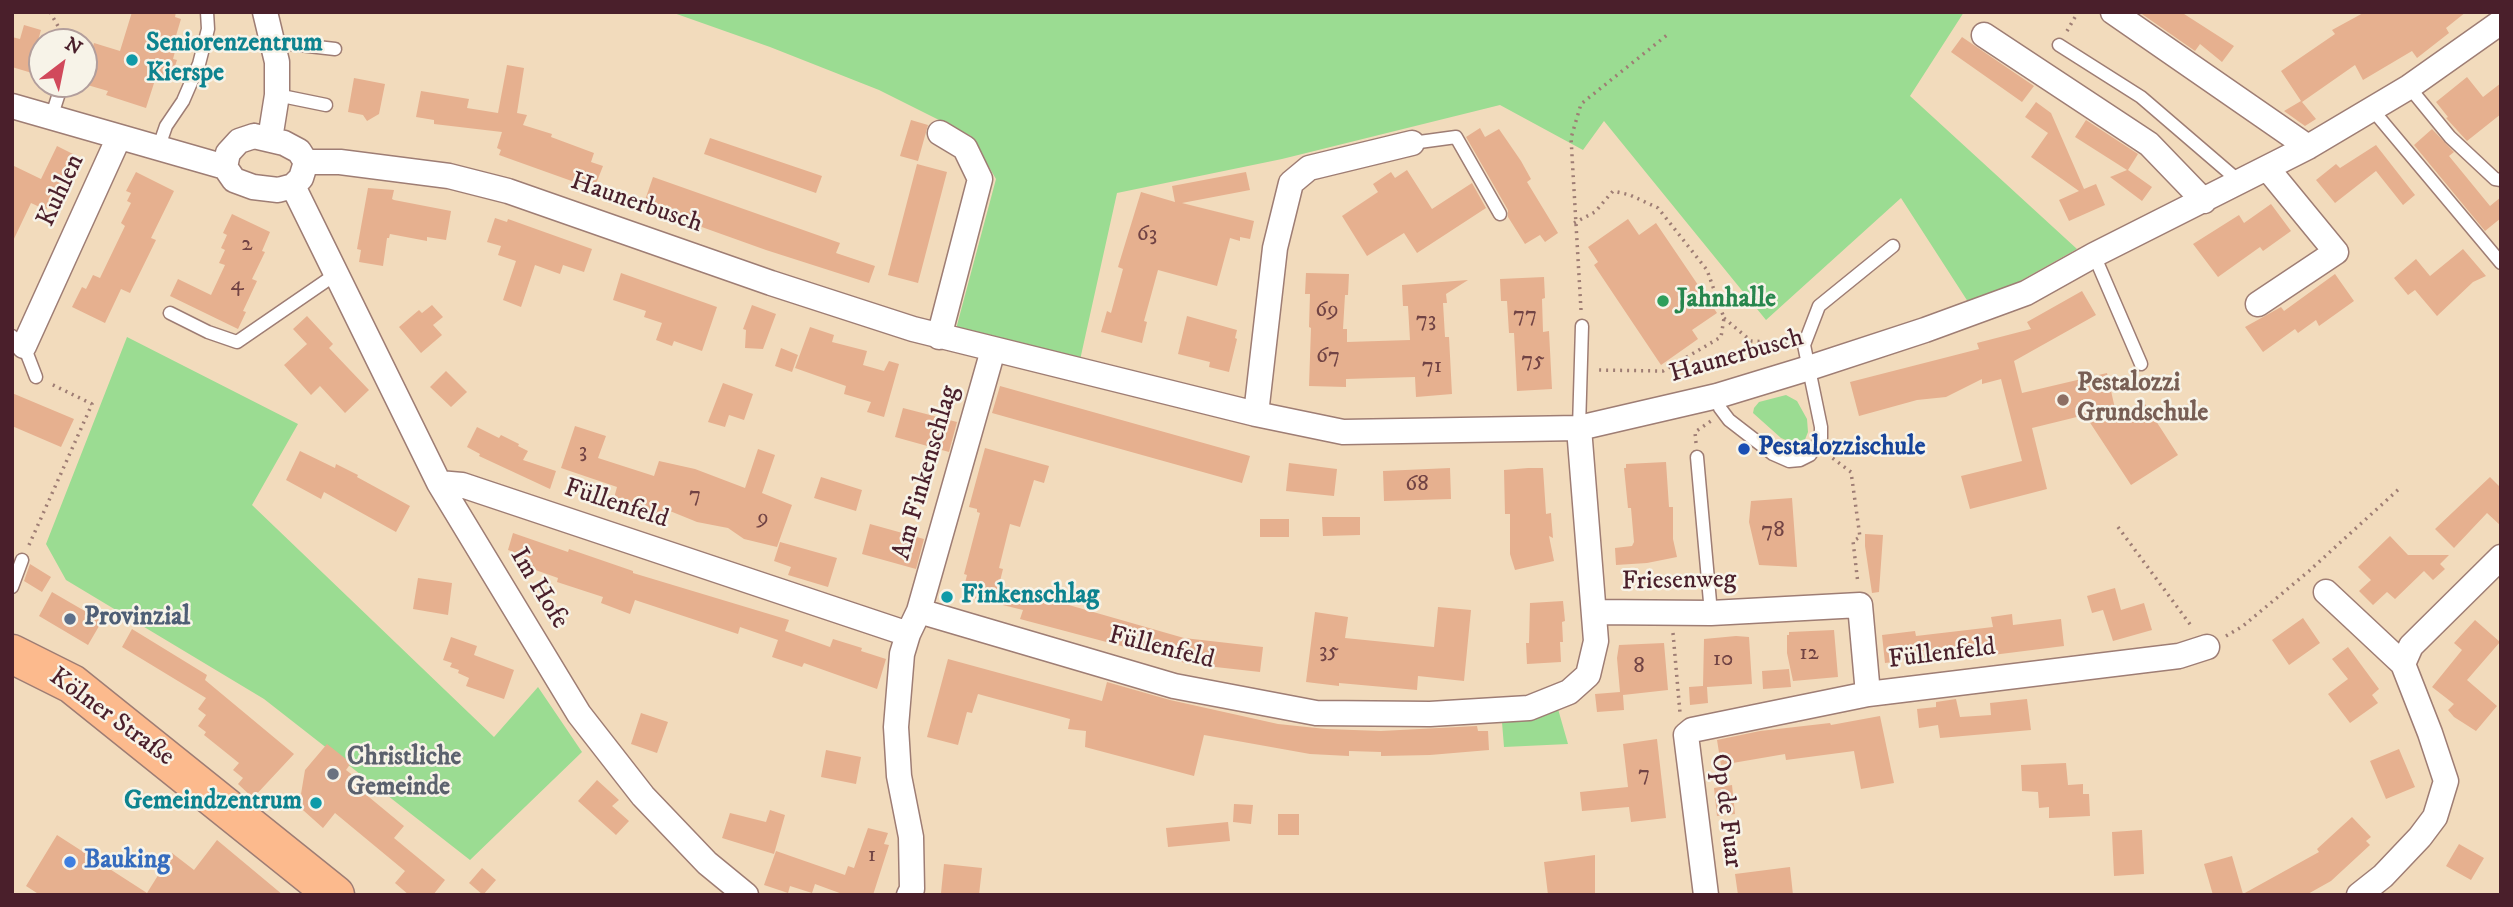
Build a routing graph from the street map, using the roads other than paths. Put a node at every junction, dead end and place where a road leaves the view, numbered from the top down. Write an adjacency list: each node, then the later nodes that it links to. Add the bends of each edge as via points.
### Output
1 (207, 12): 21 (lane, via 208,29 199,64)
2 (265, 12): 6 (street)
3 (2113, 12): 20 (street)
4 (2501, 22): 9 (street, Haunerbusch)
5 (1984, 35): 28 (street, via 2149,144)
6 (273, 42): 8 (lane); 10 (street)
7 (2059, 45): 26 (lane, via 2141,97)
8 (335, 48)
9 (2409, 87): 14 (street, Haunerbusch); 25 (lane, via 2450,137)
10 (277, 94): 12 (lane); 18 (street)
11 (57, 98): 15 (lane)
12 (326, 105)
13 (12, 106): 15 (street)
14 (2371, 108): 20 (street, Haunerbusch); 32 (lane)
15 (51, 118): 17 (street)
16 (940, 132): 37 (street, via 965,148 980,179)
17 (119, 137): 21 (street); 38 (street, Kuhlen)
18 (270, 139): 22 (street, via 299,151); 23 (street, via 254,136 239,141 228,153)
19 (1412, 143): 29 (lane, via 1456,137); 44 (street, via 1309,168 1291,183 1275,248)
20 (2308, 147): 24 (street, Haunerbusch)
21 (158, 149): 23 (street)
22 (306, 162): 27 (street, via 302,178); 37 (street, Haunerbusch, via 449,176 508,191)
23 (225, 167): 27 (street, via 234,180 253,187 278,190)
24 (2267, 168): 26 (street, Haunerbusch); 34 (street, via 2336,252)
25 (2501, 180)
26 (2240, 183): 28 (street, Haunerbusch)
27 (293, 186): 33 (street, Im Hofe)
28 (2204, 201): 31 (street, Haunerbusch)
29 (1500, 214)
30 (1893, 246): 41 (lane, via 1819,306 1804,345)
31 (2094, 255): 40 (lane); 41 (street, Haunerbusch, via 2026,293)
32 (2501, 263)
33 (336, 274): 35 (lane, via 237,342); 47 (street, Im Hofe)
34 (2258, 304)
35 (170, 313)
36 (1582, 326): 45 (lane)
37 (939, 337): 39 (street, Haunerbusch)
38 (18, 341): 42 (lane)
39 (993, 350): 44 (street, Haunerbusch); 52 (street, Am Finkenschlag)
40 (2141, 364)
41 (1809, 368): 43 (street, Haunerbusch); 43 (lane, via 1821,438 1800,460 1773,454 1729,420)
42 (36, 377)
43 (1717, 396): 45 (street, Haunerbusch)
44 (1256, 414): 45 (street, Haunerbusch, via 1343,432)
45 (1579, 428): 53 (street, Friesenweg)
46 (1697, 457): 54 (lane)
47 (439, 482): 55 (street, Füllenfeld, via 462,485); 62 (street, Im Hofe, via 579,714 643,796 707,863)
48 (2501, 557): 58 (street, via 2411,646)
49 (22, 559): 50 (lane)
50 (12, 587)
51 (2326, 592): 58 (street)
52 (919, 611): 53 (street, Füllenfeld, via 1174,686 1316,713 1417,714 1529,708 1569,692 1588,675 1596,641); 55 (street)
53 (1594, 612): 54 (street, Friesenweg)
54 (1711, 613): 59 (street, Friesenweg, via 1860,605)
55 (908, 634): 63 (street, via 896,727 899,776 911,837)
56 (2207, 647): 59 (street, Füllenfeld, via 2179,656)
57 (12, 654): 61 (main road, Kölner Straße, via 72,684)
58 (2403, 664): 65 (street, via 2446,781 2435,817 2420,837)
59 (1868, 694): 60 (street, Füllenfeld, via 1692,730)
60 (1686, 735): 64 (street, Op de Fuar)
61 (335, 895)
62 (747, 895)
63 (909, 895)
64 (1706, 895)
65 (2359, 895)

